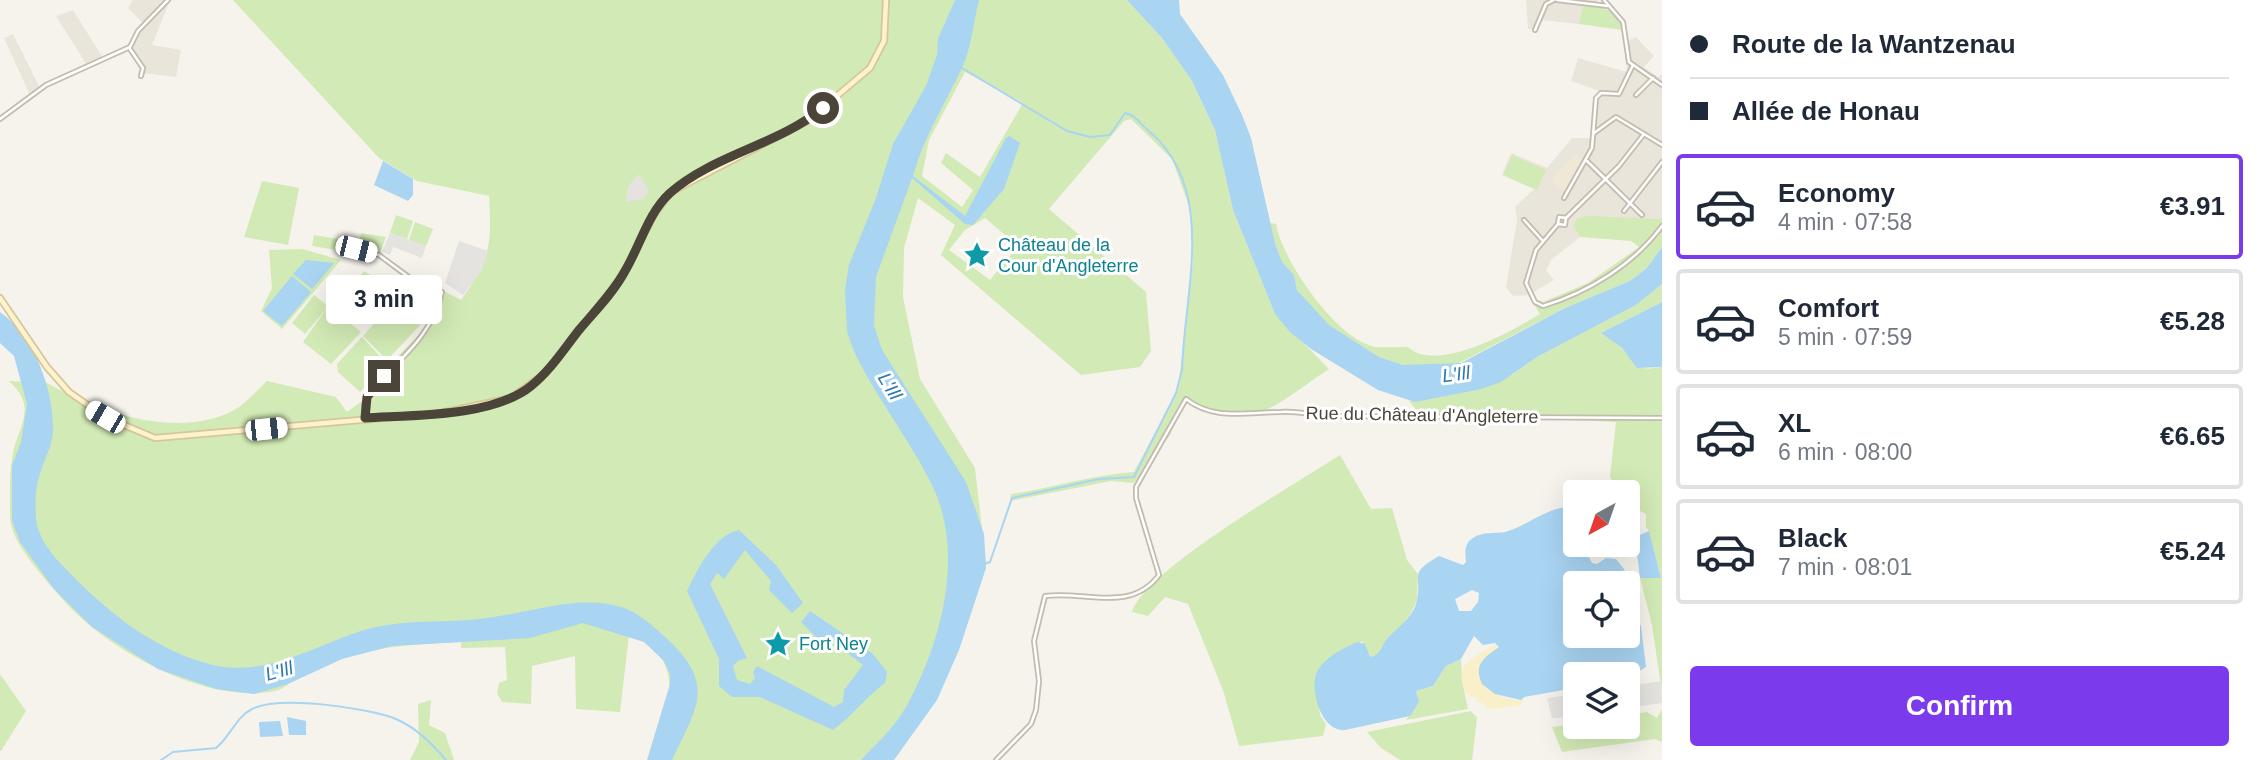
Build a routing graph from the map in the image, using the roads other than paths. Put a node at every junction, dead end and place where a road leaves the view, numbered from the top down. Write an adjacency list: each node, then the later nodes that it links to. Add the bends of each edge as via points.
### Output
1 (168, 0): 8 (street)
2 (886, 0): 32 (main road, via 884,41 870,68 806,122 671,192 654,213 619,282 530,387 495,404)
3 (1556, 0): 5 (street); 7 (street, via 1546,4)
4 (1602, 0): 5 (street); 6 (street)
5 (1597, 6): 6 (street)
6 (1608, 6): 9 (street, via 1621,18 1628,60)
7 (1535, 30)
8 (130, 47): 10 (street, via 143,68); 14 (street, via 46,86)
9 (1633, 65): 11 (street); 15 (street, via 1619,94 1601,93 1596,98)
10 (141, 76)
11 (1653, 78): 12 (street); 13 (street)
12 (1662, 85)
13 (1636, 95)
14 (0, 119)
15 (1594, 133): 16 (street, via 1616,117); 18 (street)
16 (1644, 134): 17 (street); 20 (street)
17 (1662, 145)
18 (1586, 160): 20 (street); 21 (street)
19 (1662, 162): 22 (street)
20 (1605, 180): 22 (street); 25 (street)
21 (1564, 198)
22 (1630, 204): 23 (street); 24 (street)
23 (1624, 211)
24 (1642, 215)
25 (1566, 218): 27 (street, via 1559,217); 27 (street, via 1565,225)
26 (1524, 220): 29 (street)
27 (1558, 224): 29 (street)
28 (1662, 226): 29 (street, via 1614,272 1543,306 1535,302 1526,282)
29 (1542, 240)
30 (356, 249): 32 (street, via 379,255 410,278 442,292 428,330 369,392)
31 (0, 298): 32 (main road, via 69,392 105,417 147,436 166,439)
32 (365, 418)
33 (1662, 418): 34 (street, Rue du Château d'Angleterre, via 1230,414 1205,411 1186,399 1136,486 1159,575 1138,593 1121,599 1045,596 1034,641 1039,681 1036,710 1031,723)
34 (996, 760)

